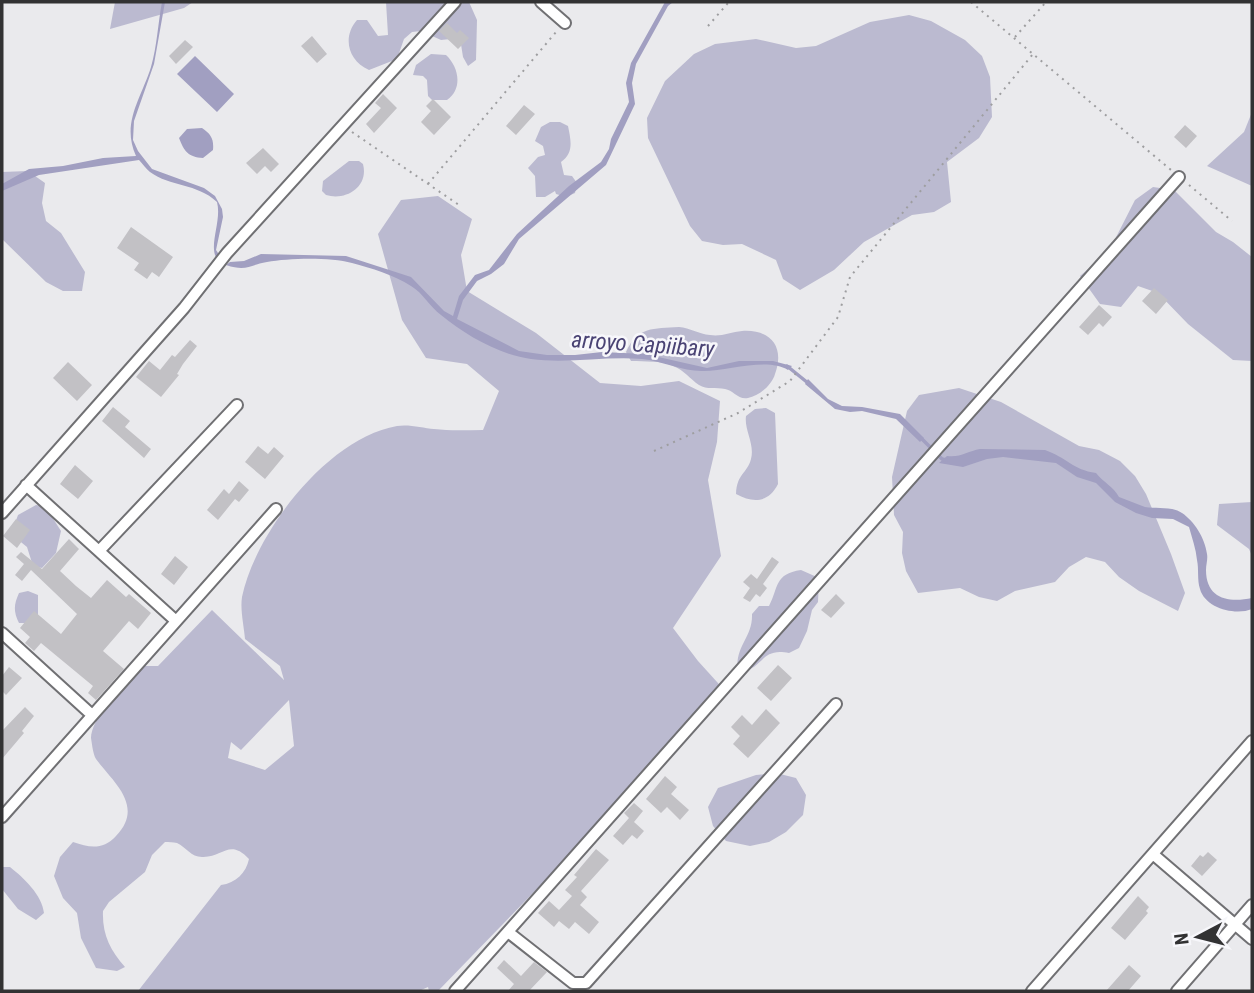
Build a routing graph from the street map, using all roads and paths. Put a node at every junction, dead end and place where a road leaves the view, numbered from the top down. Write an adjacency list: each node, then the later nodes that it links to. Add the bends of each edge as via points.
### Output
1 (455, 2): 10 (street)
2 (541, 2): 6 (street)
3 (729, 2): 7 (path)
4 (971, 2): 8 (path)
5 (1046, 2): 8 (path)
6 (565, 23): 12 (path)
7 (708, 26)
8 (1014, 38): 9 (path)
9 (1033, 54): 11 (path); 16 (path, via 850,277 838,317 794,377 738,413)
10 (343, 126): 12 (path); 17 (street)
11 (1180, 177): 14 (path); 30 (street)
12 (428, 184): 13 (path)
13 (459, 205)
14 (1232, 221)
15 (237, 405): 20 (street)
16 (654, 451)
17 (26, 485): 19 (street); 20 (street)
18 (276, 509): 21 (street)
19 (2, 513)
20 (99, 551): 21 (street)
21 (176, 621): 24 (street)
22 (2, 633): 24 (street)
23 (835, 704): 30 (street, via 586,983 573,983)
24 (92, 715): 26 (street)
25 (1252, 741): 27 (street)
26 (2, 817)
27 (1154, 855): 29 (street); 33 (street)
28 (1252, 905): 29 (street)
29 (1235, 925): 31 (street); 34 (street)
30 (508, 932): 32 (street)
31 (1252, 939)
32 (455, 991)
33 (1031, 991)
34 (1177, 991)

